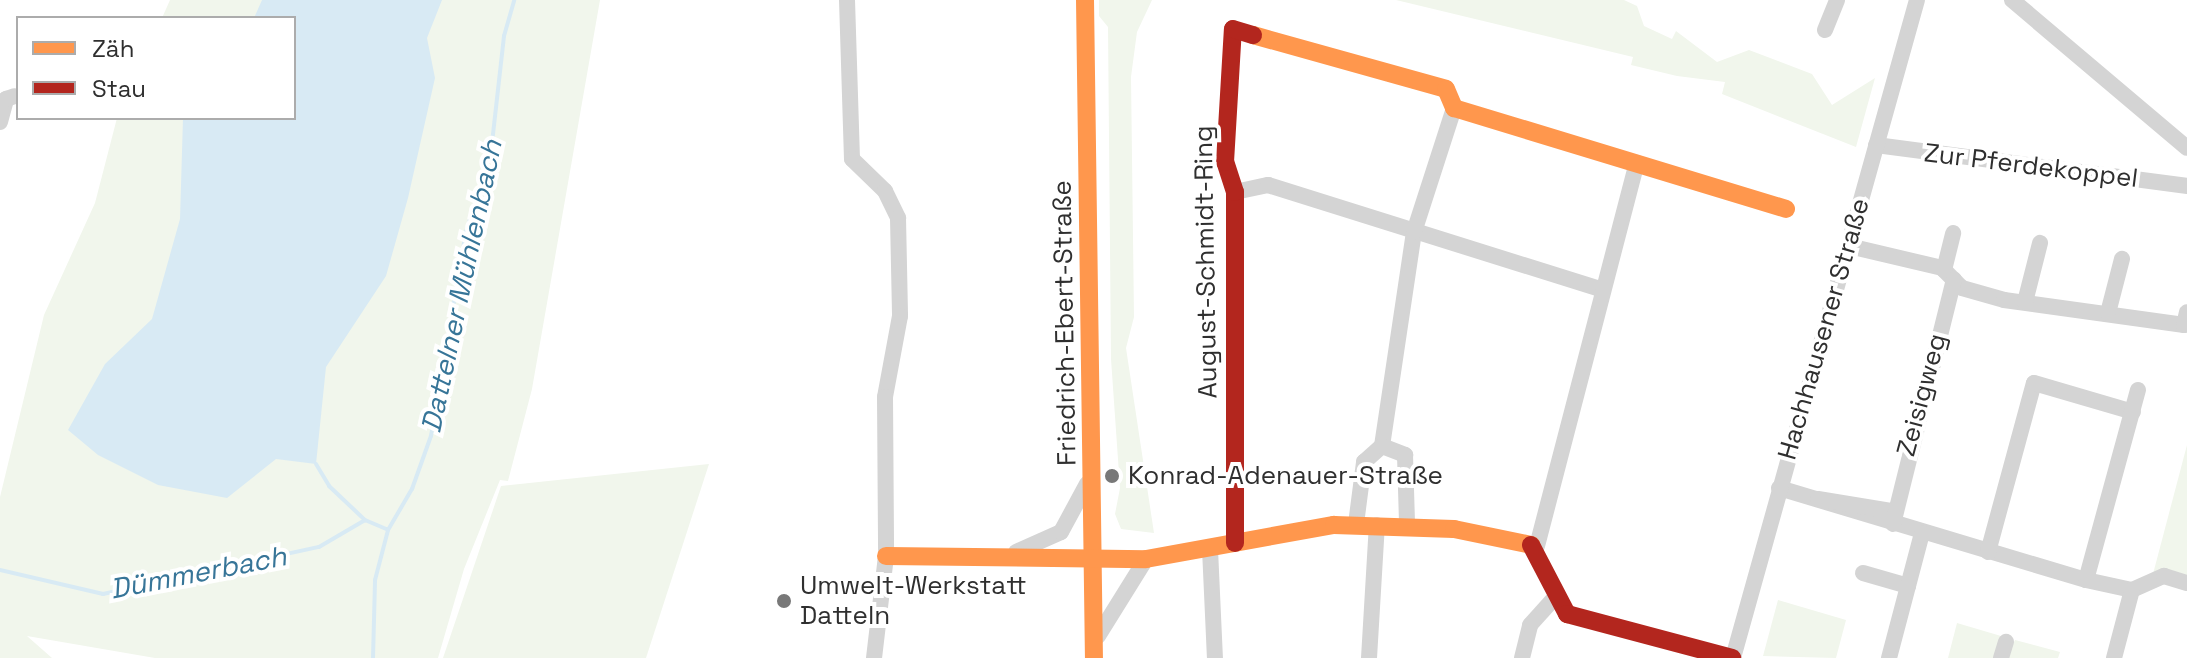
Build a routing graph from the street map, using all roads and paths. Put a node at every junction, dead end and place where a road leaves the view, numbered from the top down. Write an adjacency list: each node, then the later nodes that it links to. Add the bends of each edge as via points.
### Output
1 (847, 0): 41 (street, via 852,159 885,191 898,218 897,351 885,397)
2 (1085, 0): 29 (street, Friedrich-Ebert-Straße)
3 (1837, 0): 6 (street)
4 (1917, 0): 10 (street, Hachhausener Straße)
5 (2012, 0): 11 (street)
6 (1825, 30)
7 (15, 96): 9 (street, via 6,99)
8 (1454, 108): 12 (street, August-Schmidt-Ring); 14 (street, August-Schmidt-Ring, via 1446,89 1233,29 1225,162); 16 (street)
9 (0, 122)
10 (1876, 145): 13 (street, Zur Pferdekoppel); 19 (street, Hachhausener Straße)
11 (2187, 148)
12 (1637, 163): 15 (street, August-Schmidt-Ring); 22 (street)
13 (2187, 186)
14 (1235, 192): 16 (street, via 1268,185); 36 (street, August-Schmidt-Ring)
15 (1786, 209)
16 (1414, 232): 22 (street); 28 (street)
17 (1953, 233): 21 (street, Zeisigweg)
18 (2040, 243): 23 (street)
19 (1849, 246): 21 (street); 30 (street, Hachhausener Straße)
20 (2122, 259): 24 (street)
21 (1949, 275): 23 (street, via 1962,288); 31 (street, Zeisigweg)
22 (1603, 290): 37 (street)
23 (2025, 302): 24 (street)
24 (2108, 313): 25 (street, via 2184,325)
25 (2187, 313)
26 (2138, 390): 27 (street)
27 (2133, 412): 39 (street, via 2034,383); 45 (street)
28 (1382, 446): 32 (street, via 1367,454); 33 (street, via 1405,455)
29 (1093, 471): 40 (street, via 1061,532); 42 (street, Friedrich-Ebert-Straße)
30 (1779, 488): 31 (street); 55 (street, Hachhausener Straße)
31 (1892, 518): 35 (street)
32 (1356, 524): 34 (street); 36 (street)
33 (1407, 524): 34 (street); 37 (street)
34 (1377, 525): 53 (street)
35 (1922, 533): 39 (street); 47 (street)
36 (1235, 543): 38 (street)
37 (1537, 546): 49 (street)
38 (1210, 549): 43 (street); 52 (street)
39 (1988, 552): 45 (street)
40 (1013, 553): 41 (street); 42 (street)
41 (886, 556): 51 (street)
42 (1093, 558): 43 (street); 50 (street, Friedrich-Ebert-Straße)
43 (1146, 559): 50 (street, Friedrich-Ebert-Straße)
44 (1863, 573): 47 (street)
45 (2086, 580): 48 (street)
46 (2187, 583): 48 (street, via 2164,576)
47 (1908, 586): 56 (street)
48 (2132, 590): 57 (street)
49 (1557, 595): 54 (street, via 1530,625); 55 (street, via 1567,614)
50 (1094, 652)
51 (874, 658)
52 (1215, 658)
53 (1369, 658)
54 (1522, 658)
55 (1732, 658)
56 (1889, 658)
57 (2114, 658)

